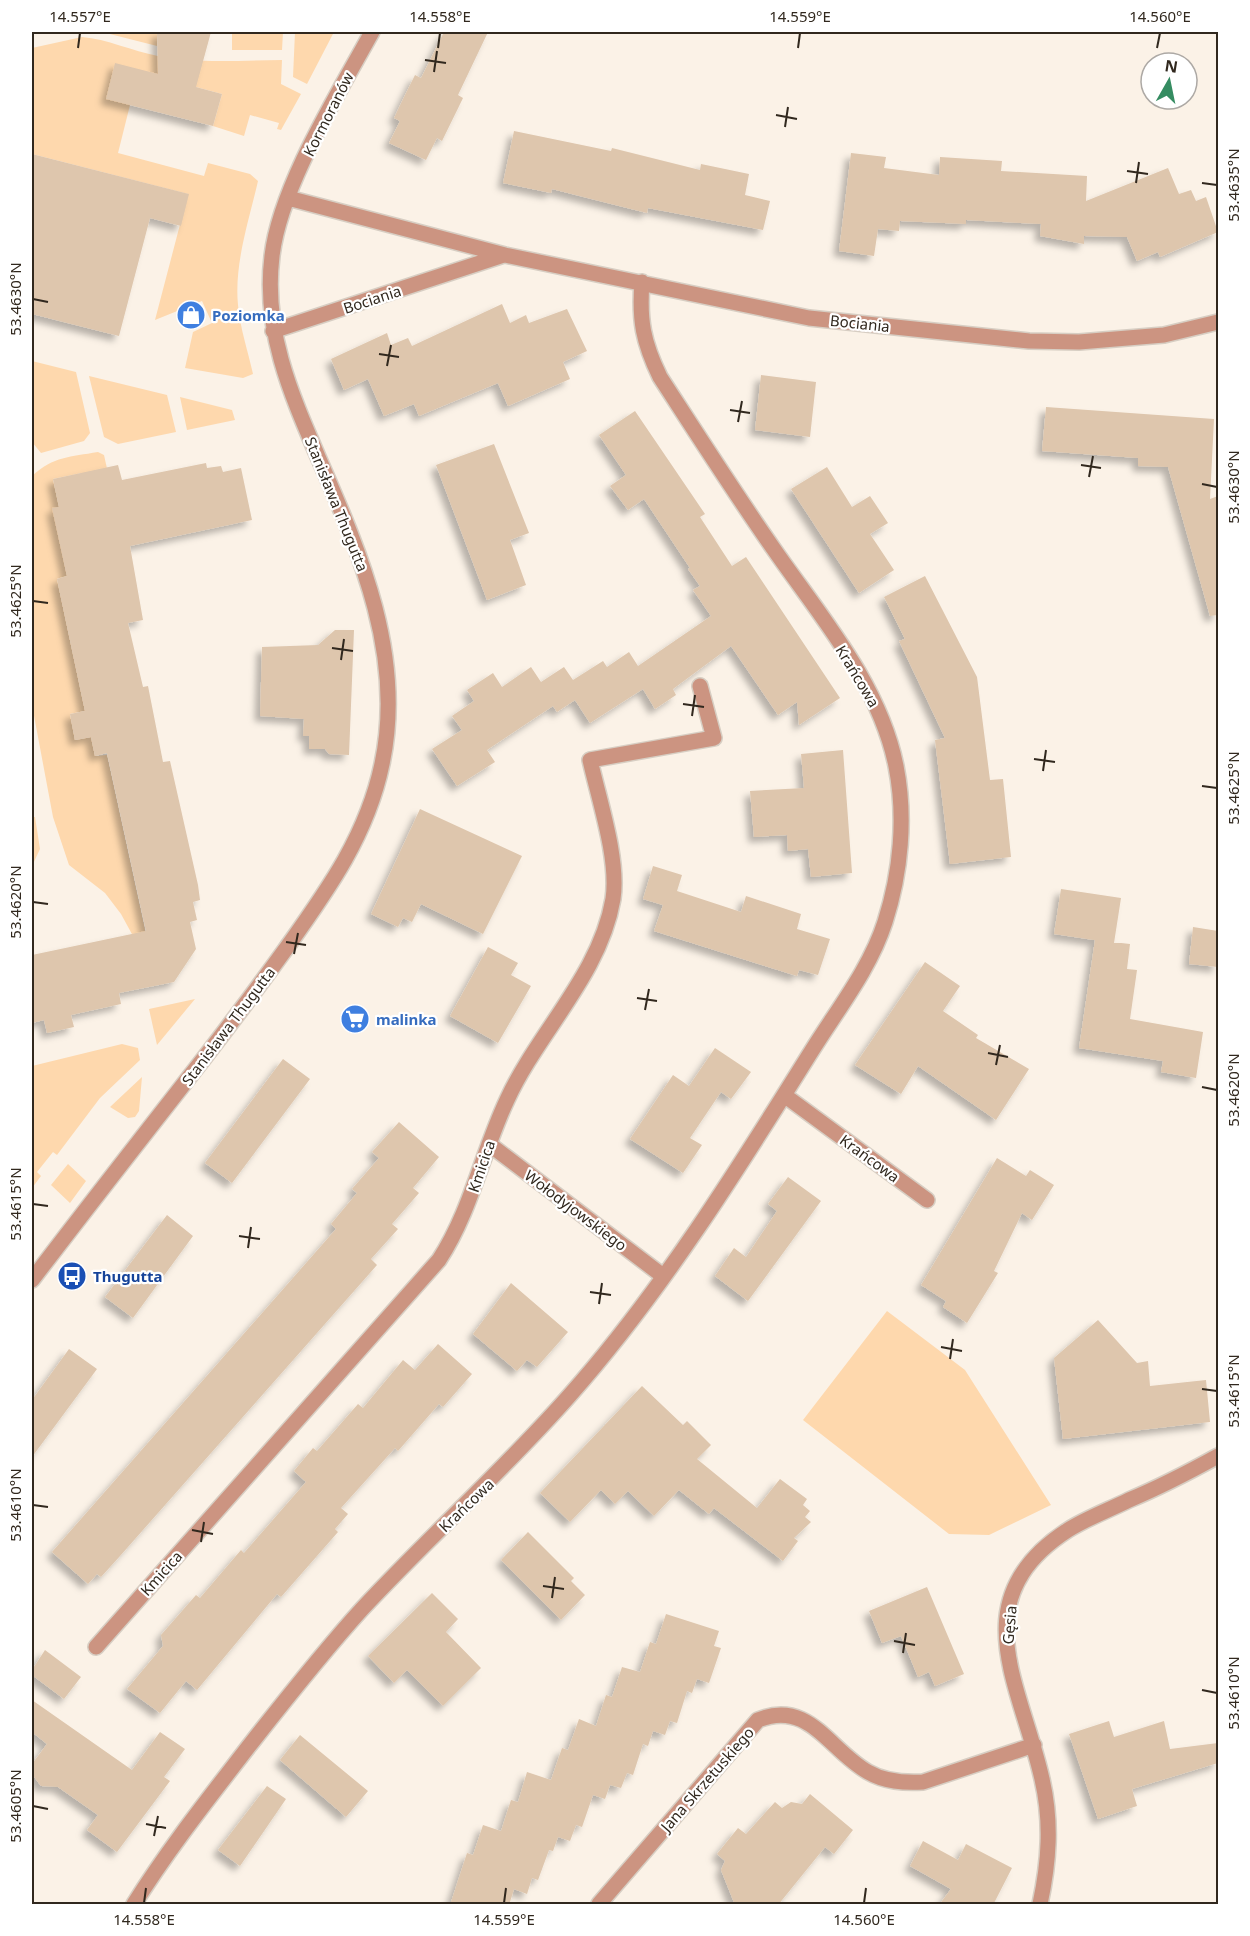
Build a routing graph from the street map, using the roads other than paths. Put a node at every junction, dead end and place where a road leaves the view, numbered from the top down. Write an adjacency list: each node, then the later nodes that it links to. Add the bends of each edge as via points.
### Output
1 (372, 32): 2 (street, Kormoranów)
2 (288, 198): 3 (street, Bociania); 6 (street, Stanisława Thugutta, via 272,257)
3 (505, 255): 4 (street, Bociania); 6 (street, Bociania)
4 (642, 282): 5 (street, Bociania, via 809,318 1029,340 1116,341); 8 (street, Krańcowa, via 641,327 660,377 865,681 887,731 897,771 900,854 884,926 864,967)
5 (1218, 322)
6 (273, 331): 12 (street, Stanisława Thugutta, via 290,391 360,554 377,611 389,703 375,792 355,845 308,919)
7 (700, 686): 9 (street, Kmicica, via 714,738 590,760 612,867 613,896 608,920 585,972 507,1098)
8 (784, 1095): 10 (street, Krańcowa); 11 (street, Krańcowa)
9 (489, 1144): 11 (street, Wołodyjowskiego); 14 (street, Kmicica, via 467,1208 439,1260)
10 (927, 1200)
11 (663, 1276): 16 (street, Krańcowa, via 572,1394 309,1669 185,1828)
12 (32, 1280)
13 (1218, 1456): 15 (street, Gęsia, via 1068,1530 1024,1570 1013,1591 1006,1646 1013,1684)
14 (96, 1647)
15 (1034, 1745): 17 (street, Jana Skrzetuskiego, via 923,1782 907,1783 868,1772 805,1721 783,1713 771,1715 758,1720); 18 (street, Gęsia, via 1049,1832)
16 (134, 1905)
17 (599, 1905)
18 (1040, 1905)

